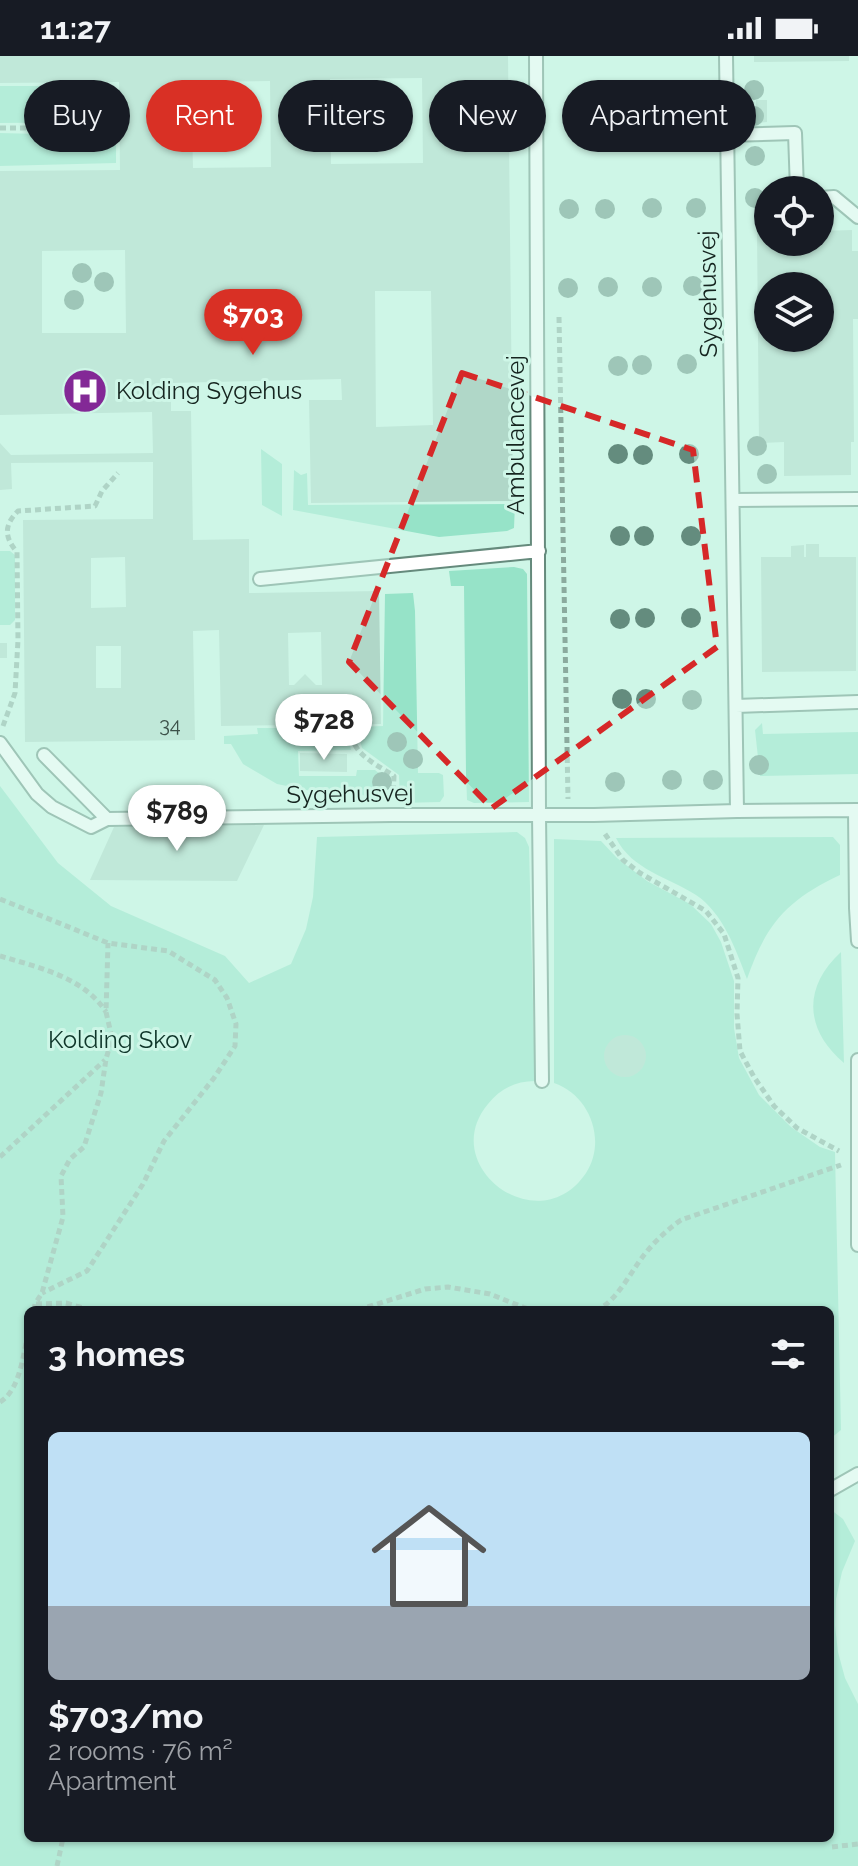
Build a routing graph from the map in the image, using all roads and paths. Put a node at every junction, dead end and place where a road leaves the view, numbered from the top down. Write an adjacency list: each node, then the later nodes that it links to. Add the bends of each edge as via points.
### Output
1 (536, 56): 15 (lane, Ambulancevej)
2 (726, 56): 3 (lane, Sygehusvej)
3 (726, 80)
4 (0, 128): 5 (path)
5 (24, 128)
6 (756, 134): 8 (lane, via 795,133)
7 (727, 152): 14 (lane, Sygehusvej)
8 (797, 176)
9 (834, 197): 10 (lane)
10 (858, 217)
11 (559, 311): 27 (path)
12 (118, 473): 20 (path, via 95,506 18,511 7,529 17,552 18,640 15,693)
13 (858, 499): 14 (lane)
14 (733, 500): 18 (lane, Sygehusvej)
15 (539, 551): 16 (lane); 26 (lane, Ambulancevej)
16 (260, 579)
17 (858, 702): 18 (lane)
18 (736, 706): 25 (lane, Sygehusvej)
19 (352, 725): 23 (path, via 356,748)
20 (0, 734)
21 (0, 743): 29 (lane, Sygehusvej, via 52,807 91,827)
22 (44, 755): 29 (lane)
23 (394, 776)
24 (857, 810): 25 (lane, Sygehusvej); 31 (lane, Sygehusvej)
25 (737, 811): 28 (lane, Sygehusvej)
26 (539, 814): 27 (lane, Sygehusvej); 29 (lane, Sygehusvej); 37 (lane, Ambulancevej)
27 (568, 815): 28 (lane, Sygehusvej)
28 (594, 815): 39 (path, via 623,860 706,911 724,934 738,978 740,1051 774,1106 797,1128)
29 (107, 819)
30 (0, 899): 32 (path)
31 (858, 941)
32 (108, 943): 34 (path); 41 (path, via 168,951 215,980 232,1010 235,1046 164,1141 87,1271)
33 (0, 956): 34 (path, via 58,974 98,998)
34 (106, 1012): 35 (path, via 112,1038)
35 (106, 1059): 38 (path); 41 (path, via 84,1147 61,1176 63,1217)
36 (858, 1060): 39 (lane)
37 (542, 1081)
38 (0, 1157)
39 (857, 1160): 40 (lane); 47 (path, via 681,1220 644,1255)
40 (858, 1245)
41 (42, 1293): 42 (path)
42 (36, 1306)
43 (43, 1306): 44 (path)
44 (76, 1306)
45 (371, 1306): 46 (path, via 448,1287)
46 (520, 1306)
47 (604, 1306)
48 (24, 1350): 49 (path, via 8,1397)
49 (0, 1402)
50 (858, 1474): 51 (lane)
51 (834, 1488)
52 (62, 1842): 55 (path)
53 (858, 1844): 54 (path)
54 (832, 1847)
55 (57, 1866)

